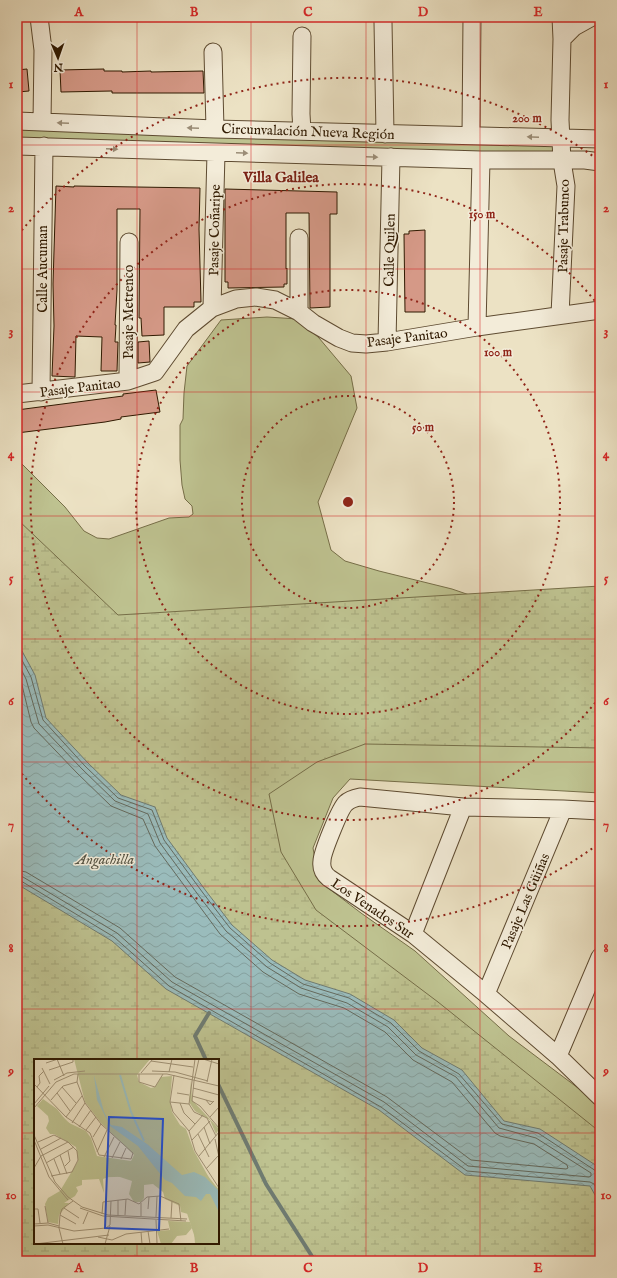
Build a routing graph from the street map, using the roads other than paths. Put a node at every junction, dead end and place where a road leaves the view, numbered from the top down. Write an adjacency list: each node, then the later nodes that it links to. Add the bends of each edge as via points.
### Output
1 (38, 17): 9 (street, via 43,50)
2 (472, 17): 13 (street)
3 (592, 17): 5 (street)
4 (383, 22): 12 (street)
5 (567, 22): 14 (street, Pasaje Trabunco, via 562,39)
6 (302, 36): 11 (street)
7 (214, 52): 10 (street)
8 (17, 121): 9 (street, Circunvalación Nueva Región)
9 (42, 122): 10 (street, Circunvalación Nueva Región, one-way to 9)
10 (215, 129): 11 (street, Circunvalación Nueva Región)
11 (302, 131): 12 (street, Circunvalación Nueva Región)
12 (385, 134): 13 (street, Circunvalación Nueva Región)
13 (471, 135): 14 (street, Circunvalación Nueva Región, one-way to 13)
14 (561, 138): 15 (street, Circunvalación Nueva Región); 21 (street, Pasaje Trabunco)
15 (600, 139)
16 (17, 146): 17 (street, Circunvalación Nueva Región)
17 (44, 146): 18 (street, Circunvalación Nueva Región, one-way to 18); 32 (street, Calle Aucuman)
18 (216, 153): 19 (street, Circunvalación Nueva Región, one-way to 19); 25 (street, Pasaje Coñaripe)
19 (391, 157): 20 (street, Circunvalación Nueva Región); 30 (street, Calle Quilen)
20 (481, 160): 21 (street, Circunvalación Nueva Región); 29 (street)
21 (562, 161): 22 (street, Circunvalación Nueva Región); 28 (street, Pasaje Trabunco, via 566,186)
22 (600, 162)
23 (299, 238): 27 (street)
24 (129, 242): 31 (street, Pasaje Metrenco)
25 (212, 308): 27 (street, Pasaje Panitao, via 236,299 256,297 275,300); 31 (street, Pasaje Panitao, via 186,329 155,372)
26 (600, 310): 28 (street, Pasaje Panitao)
27 (299, 312): 30 (street, Pasaje Panitao, via 313,323 352,343)
28 (560, 315): 29 (street, Pasaje Panitao)
29 (477, 327): 30 (street, Pasaje Panitao)
30 (387, 342)
31 (128, 381): 32 (street, Pasaje Panitao)
32 (42, 392): 33 (street, Pasaje Panitao)
33 (17, 394)
34 (463, 807): 35 (street, Los Venados Sur); 37 (street); 37 (street, Los Venados Sur, via 360,798 350,800 340,810 322,860 324,871 329,878)
35 (564, 809): 36 (street, Los Venados Sur); 39 (street, Pasaje Las Güiñas)
36 (600, 811)
37 (413, 934): 39 (street, Los Venados Sur)
38 (600, 957): 40 (street)
39 (486, 994): 40 (street, Los Venados Sur)
40 (558, 1056): 41 (street, Los Venados Sur)
41 (600, 1097)

